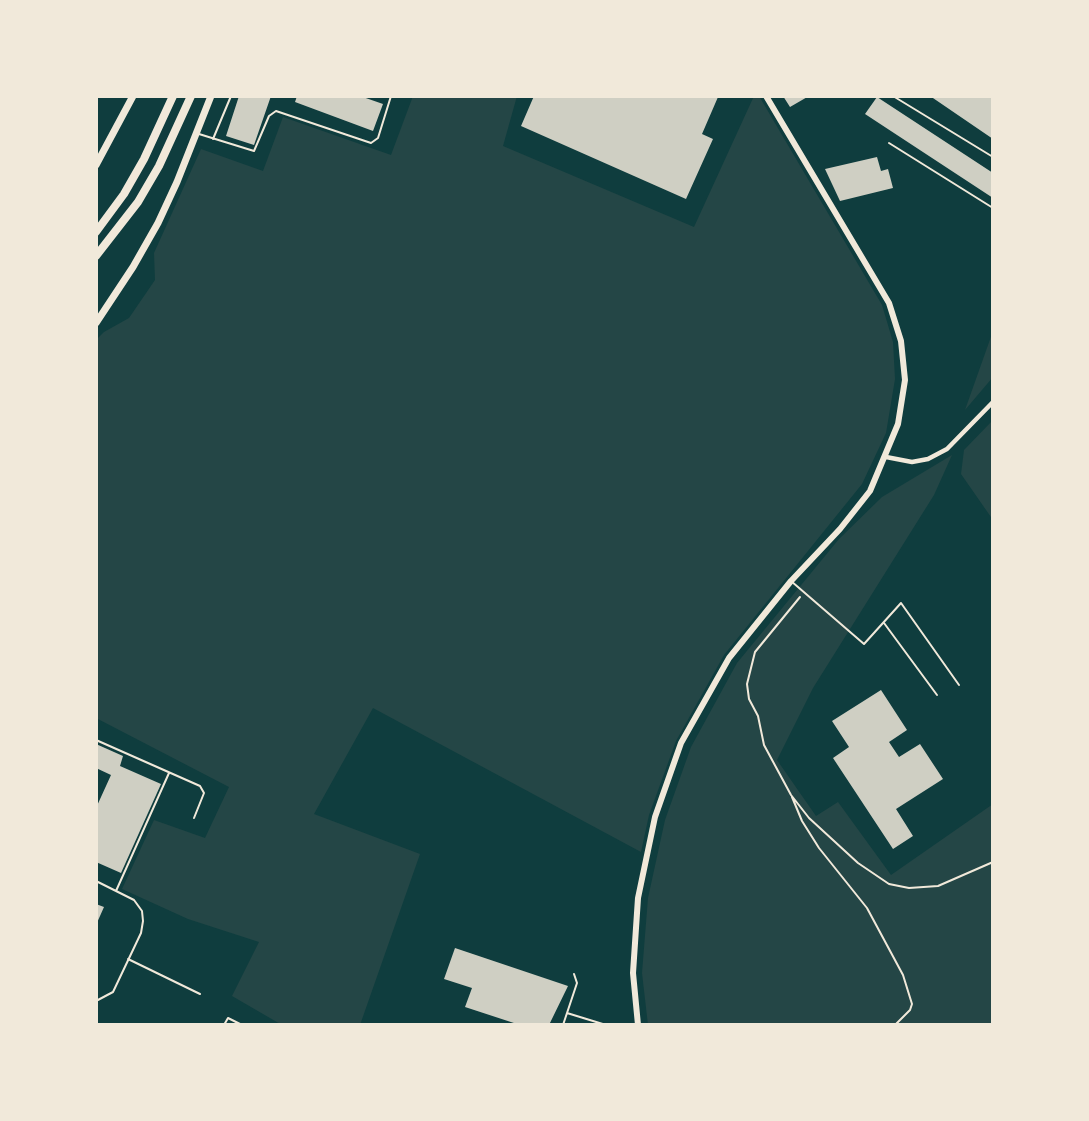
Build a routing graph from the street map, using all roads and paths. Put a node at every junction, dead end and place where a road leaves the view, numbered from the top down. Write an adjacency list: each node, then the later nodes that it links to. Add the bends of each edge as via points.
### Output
1 (133, 96): 13 (main road)
2 (173, 96): 15 (main road, via 144,159)
3 (191, 96): 16 (main road, via 143,193)
4 (210, 96): 9 (main road)
5 (231, 96): 10 (lane)
6 (391, 96): 10 (lane, via 378,138 371,143 276,111 269,116 254,151)
7 (766, 96): 19 (street, via 889,303 901,341 905,380 898,424)
8 (893, 96): 12 (lane)
9 (196, 134): 10 (lane); 17 (main road, via 158,223)
10 (213, 139)
11 (889, 143): 14 (lane)
12 (993, 157)
13 (96, 165)
14 (993, 208)
15 (96, 232)
16 (96, 256)
17 (96, 323)
18 (993, 402): 19 (street, via 947,449 928,459 912,462)
19 (886, 457): 20 (street, via 864,498)
20 (791, 581): 21 (lane); 41 (street, via 729,658 681,743 655,817 638,898 633,973)
21 (802, 591): 22 (lane, via 864,644); 27 (path, via 755,652 747,684 764,745)
22 (884, 623): 23 (lane, via 901,603); 24 (lane)
23 (959, 684)
24 (937, 695)
25 (96, 740): 26 (lane)
26 (170, 772): 28 (lane, via 200,786 204,793); 31 (lane)
27 (790, 792): 29 (path, via 809,818 850,856 889,884 909,888 938,886); 42 (path, via 819,848 867,908 903,975 912,1004)
28 (194, 818)
29 (993, 862)
30 (96, 881): 31 (lane)
31 (116, 891): 32 (lane, via 134,900 142,911 141,933)
32 (129, 959): 34 (lane); 35 (lane, via 113,992)
33 (574, 974): 36 (lane, via 577,982)
34 (200, 994)
35 (96, 1001)
36 (567, 1013): 39 (lane); 40 (lane)
37 (224, 1025): 38 (lane, via 228,1018)
38 (242, 1025)
39 (563, 1025)
40 (606, 1025)
41 (638, 1025)
42 (895, 1025)

